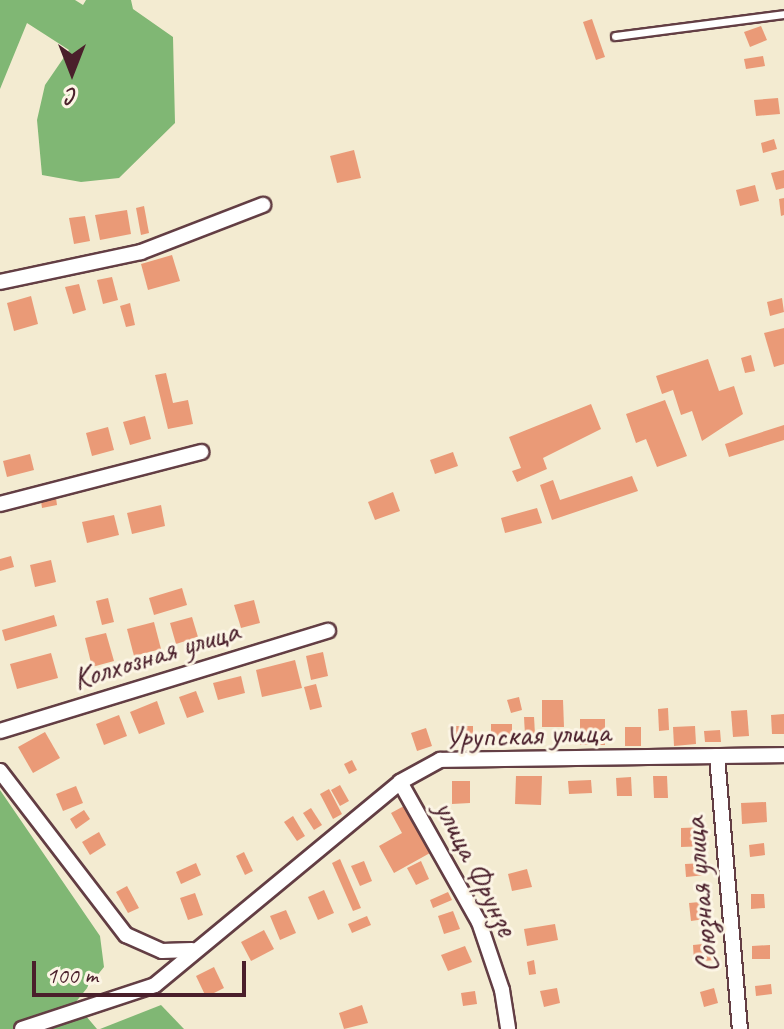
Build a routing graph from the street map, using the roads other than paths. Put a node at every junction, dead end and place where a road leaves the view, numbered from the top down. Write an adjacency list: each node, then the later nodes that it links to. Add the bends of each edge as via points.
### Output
1 (784, 14): 2 (lane)
2 (615, 36)
3 (263, 205): 4 (street, via 141,252)
4 (0, 282)
5 (201, 452): 6 (street)
6 (0, 504)
7 (328, 631): 8 (street, Колхозная улица)
8 (0, 731)
9 (784, 755): 10 (street, Урупская улица)
10 (717, 756): 12 (street, Урупская улица, via 440,760); 16 (street, Союзная улица)
11 (0, 771): 13 (street, via 126,935 162,951)
12 (400, 782): 13 (street, Урупская улица, via 256,905); 15 (street, улица Фрунзе, via 479,922 502,990)
13 (192, 950): 14 (street, Урупская улица, via 155,985)
14 (22, 1029)
15 (508, 1029)
16 (740, 1029)

